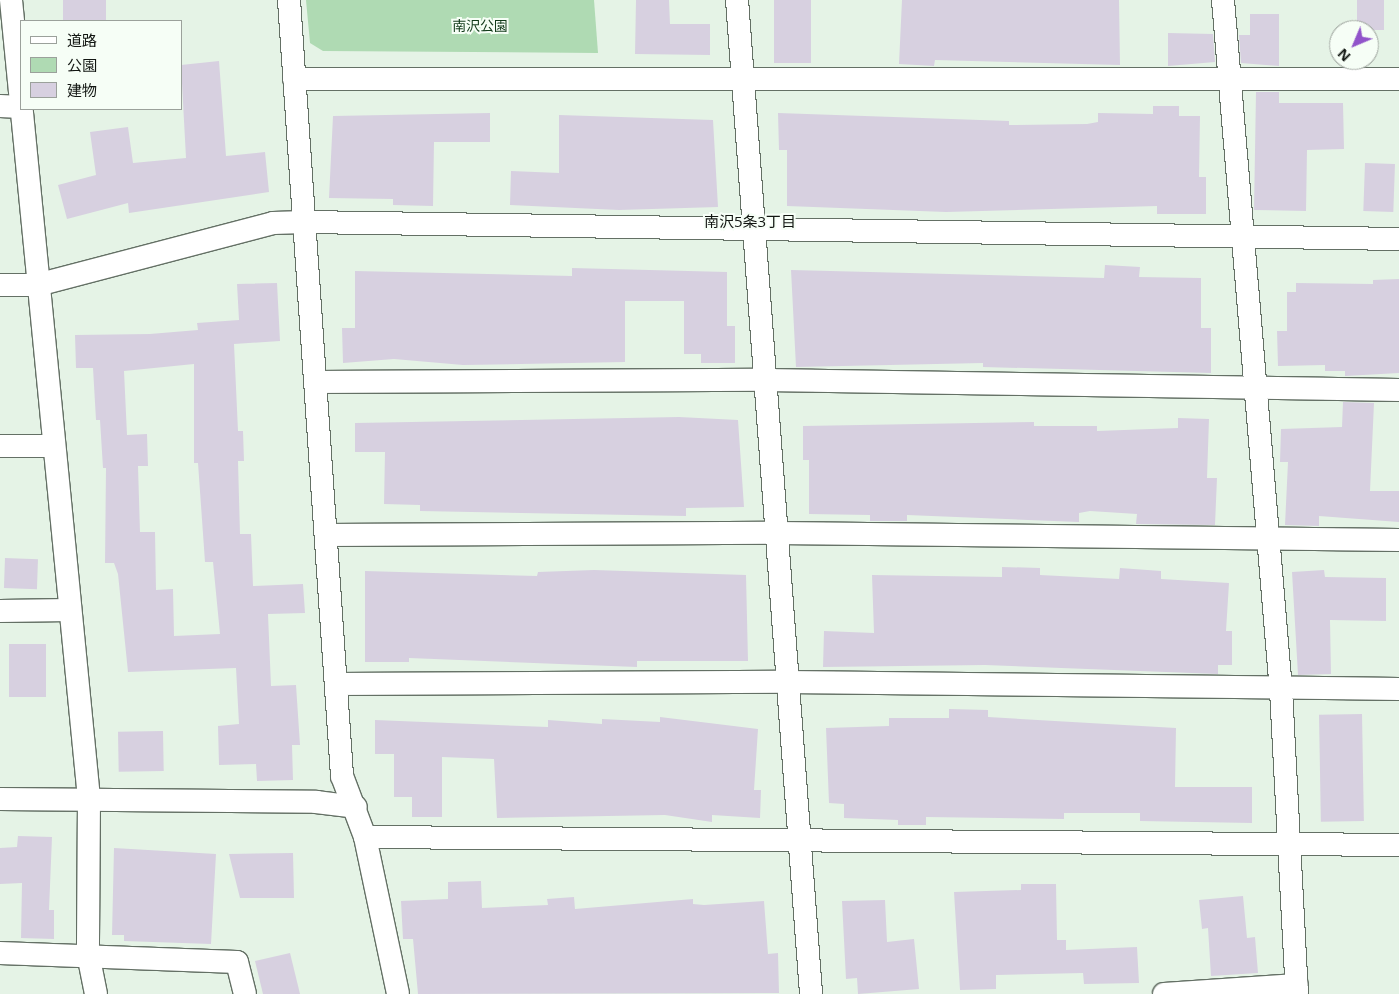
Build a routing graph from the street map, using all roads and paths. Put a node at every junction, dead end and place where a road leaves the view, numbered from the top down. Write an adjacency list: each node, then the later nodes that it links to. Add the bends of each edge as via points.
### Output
1 (11, 0): 9 (street)
2 (289, 0): 5 (street)
3 (736, 0): 6 (street)
4 (1223, 0): 8 (street)
5 (294, 79): 6 (street); 13 (street)
6 (743, 79): 8 (street); 14 (street)
7 (1399, 79): 8 (street)
8 (1230, 82): 15 (street)
9 (20, 96)
10 (0, 106): 11 (street)
11 (20, 107)
12 (21, 110): 18 (street)
13 (305, 222): 14 (street); 18 (street, via 273,223); 20 (street)
14 (755, 227): 15 (street); 19 (street)
15 (1242, 239): 16 (street); 21 (street)
16 (1399, 239)
17 (0, 285): 18 (street)
18 (36, 285): 24 (street)
19 (765, 380): 20 (street); 21 (street); 25 (street)
20 (315, 382): 26 (street)
21 (1257, 390): 22 (street); 28 (street)
22 (1399, 390)
23 (0, 446): 24 (street)
24 (53, 446): 30 (street)
25 (776, 532): 26 (street); 28 (street); 31 (street)
26 (326, 534): 32 (street)
27 (1399, 540): 28 (street)
28 (1265, 541): 34 (street)
29 (0, 610): 30 (street)
30 (70, 610): 36 (street)
31 (786, 682): 32 (street); 34 (street); 39 (street)
32 (336, 684): 37 (street, via 342,776)
33 (1399, 689): 34 (street)
34 (1281, 690): 41 (street)
35 (0, 799): 36 (street)
36 (89, 799): 37 (street, via 316,802); 43 (street)
37 (356, 807): 38 (street)
38 (365, 837): 39 (street); 47 (street)
39 (797, 839): 41 (street); 48 (street)
40 (1399, 845): 41 (street)
41 (1291, 847): 44 (street)
42 (0, 953): 43 (street)
43 (88, 954): 45 (street); 46 (street, via 237,962)
44 (1297, 990): 49 (street)
45 (96, 994)
46 (245, 994)
47 (398, 994)
48 (811, 994)
49 (1164, 994)

